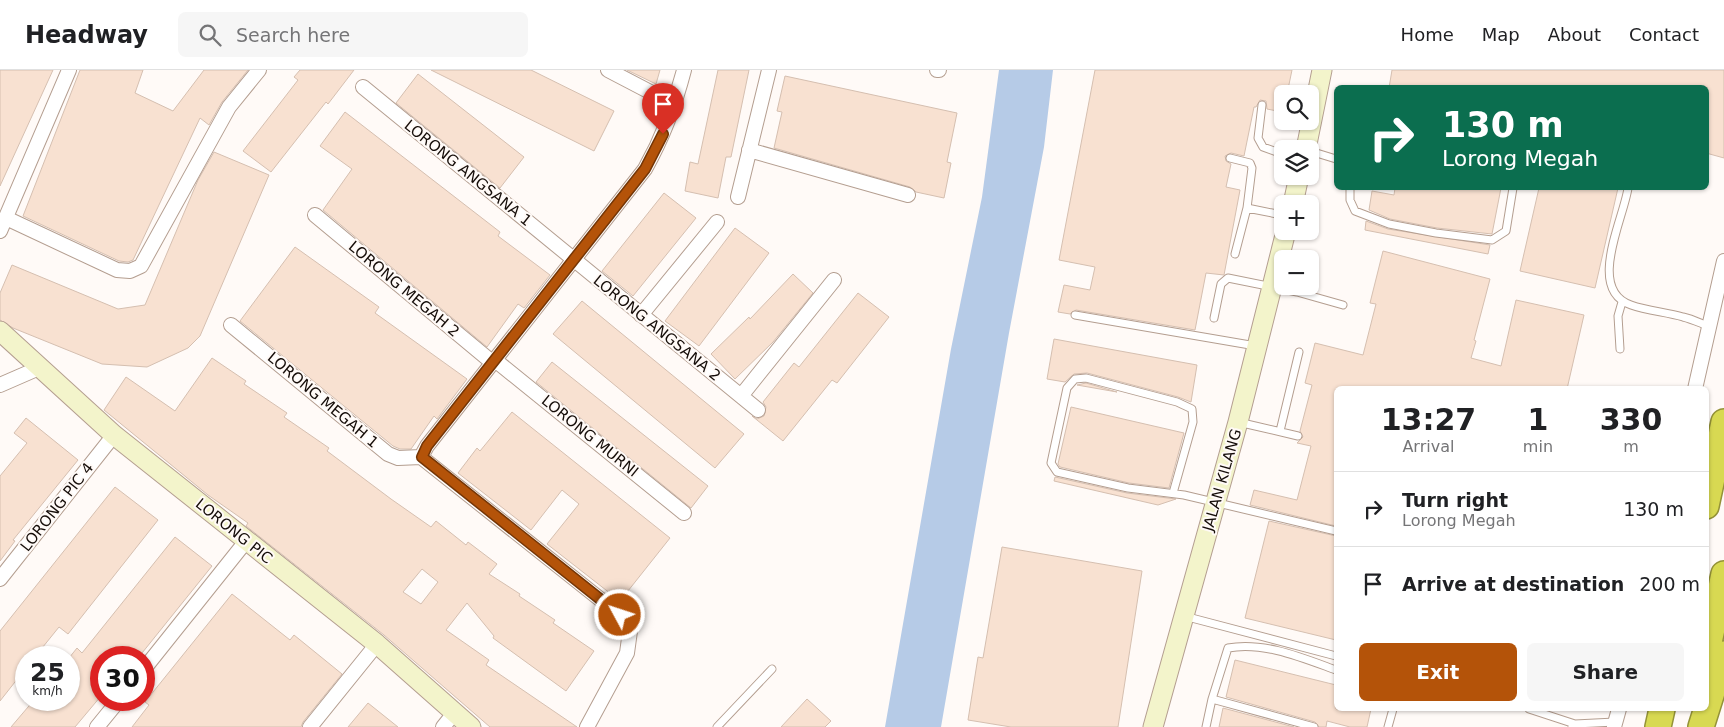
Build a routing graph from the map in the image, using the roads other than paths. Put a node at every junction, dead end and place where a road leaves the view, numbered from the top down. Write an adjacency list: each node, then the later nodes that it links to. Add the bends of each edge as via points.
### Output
1 (69, 70): 24 (street)
2 (259, 70): 24 (street, via 229,107 141,266 130,271 117,270)
3 (608, 70): 8 (street)
4 (684, 70): 8 (street)
5 (769, 70): 11 (street)
6 (1322, 70): 10 (street)
7 (363, 87): 29 (street, LORONG ANGSANA 1)
8 (675, 105): 29 (street, via 645,169)
9 (1262, 105): 12 (lane, via 1258,138 1263,147)
10 (1308, 140)
11 (749, 150): 19 (street); 20 (street)
12 (1274, 151)
13 (1319, 154): 15 (lane)
14 (1230, 158): 21 (lane, via 1250,163 1252,168)
15 (1334, 158)
16 (1350, 190): 17 (lane, via 1355,211 1389,224 1436,234 1492,240 1506,231)
17 (1512, 190)
18 (1628, 190): 33 (lane, via 1613,240 1608,276)
19 (908, 195)
20 (738, 197)
21 (1247, 208): 22 (lane); 28 (lane)
22 (1274, 213)
23 (315, 215): 44 (street, LORONG MEGAH 2)
24 (6, 218): 26 (street)
25 (717, 222): 35 (street)
26 (0, 231)
27 (1284, 240): 32 (street, JALAN KILANG)
28 (1235, 254)
29 (574, 260): 35 (street, LORONG ANGSANA 2); 44 (street)
30 (1724, 261): 39 (street)
31 (834, 280): 48 (street)
32 (1273, 287): 34 (lane); 37 (lane, via 1228,278 1221,284); 41 (street, JALAN KILANG)
33 (1622, 302): 39 (lane, via 1683,316); 42 (lane, via 1618,316)
34 (1343, 305)
35 (641, 315): 48 (street, LORONG ANGSANA 2)
36 (1075, 315): 41 (lane)
37 (1214, 318)
38 (231, 325): 55 (street, LORONG MEGAH 1, via 388,454 398,458)
39 (1708, 326): 47 (street)
40 (0, 331): 45 (street, LORONG PIC)
41 (1256, 346): 50 (street, JALAN KILANG)
42 (1620, 349)
43 (1299, 352): 52 (lane)
44 (494, 362): 55 (street, via 427,446); 59 (street, LORONG MURNI)
45 (39, 368): 46 (street); 53 (street, LORONG PIC)
46 (0, 385)
47 (1696, 386)
48 (741, 396): 49 (street, LORONG ANGSANA 2)
49 (758, 410)
50 (1238, 422): 52 (lane); 58 (street, JALAN KILANG)
51 (1724, 422): 56 (highway)
52 (1280, 431): 54 (lane)
53 (114, 435): 61 (street, LORONG PIC); 63 (street, LORONG PIC 4)
54 (1298, 436)
55 (422, 457): 88 (street, via 620,615 630,631 627,653)
56 (1709, 492)
57 (1173, 493): 57 (lane, via 1193,422 1192,409 1178,402 1086,378 1075,379 1067,388 1051,463 1057,472 1128,488); 58 (lane)
58 (1215, 502): 60 (lane); 65 (street, JALAN KILANG)
59 (684, 513)
60 (1334, 531)
61 (247, 540): 67 (street, LORONG PIC); 69 (street)
62 (1724, 574): 64 (highway)
63 (0, 579)
64 (1716, 607): 66 (highway)
65 (1183, 616): 70 (lane); 90 (street, JALAN KILANG)
66 (1709, 641)
67 (377, 644): 81 (street, LORONG PIC); 85 (street)
68 (1724, 654): 74 (highway)
69 (155, 655)
70 (1334, 655)
71 (772, 669): 89 (lane)
72 (1334, 669): 73 (lane, via 1256,646 1228,648)
73 (1212, 699): 91 (lane); 92 (lane)
74 (1709, 702)
75 (110, 711): 84 (street)
76 (1392, 711): 93 (lane)
77 (1534, 711): 83 (lane)
78 (1662, 711): 94 (highway)
79 (1695, 711): 95 (highway)
80 (1706, 711): 96 (highway)
81 (455, 712): 86 (street); 87 (street, LORONG PIC)
82 (1616, 719): 83 (lane)
83 (1574, 726)
84 (97, 727)
85 (310, 727)
86 (443, 727)
87 (471, 727)
88 (587, 727)
89 (717, 727)
90 (1153, 727)
91 (1206, 727)
92 (1314, 727)
93 (1388, 727)
94 (1658, 727)
95 (1691, 727)
96 (1701, 727)

